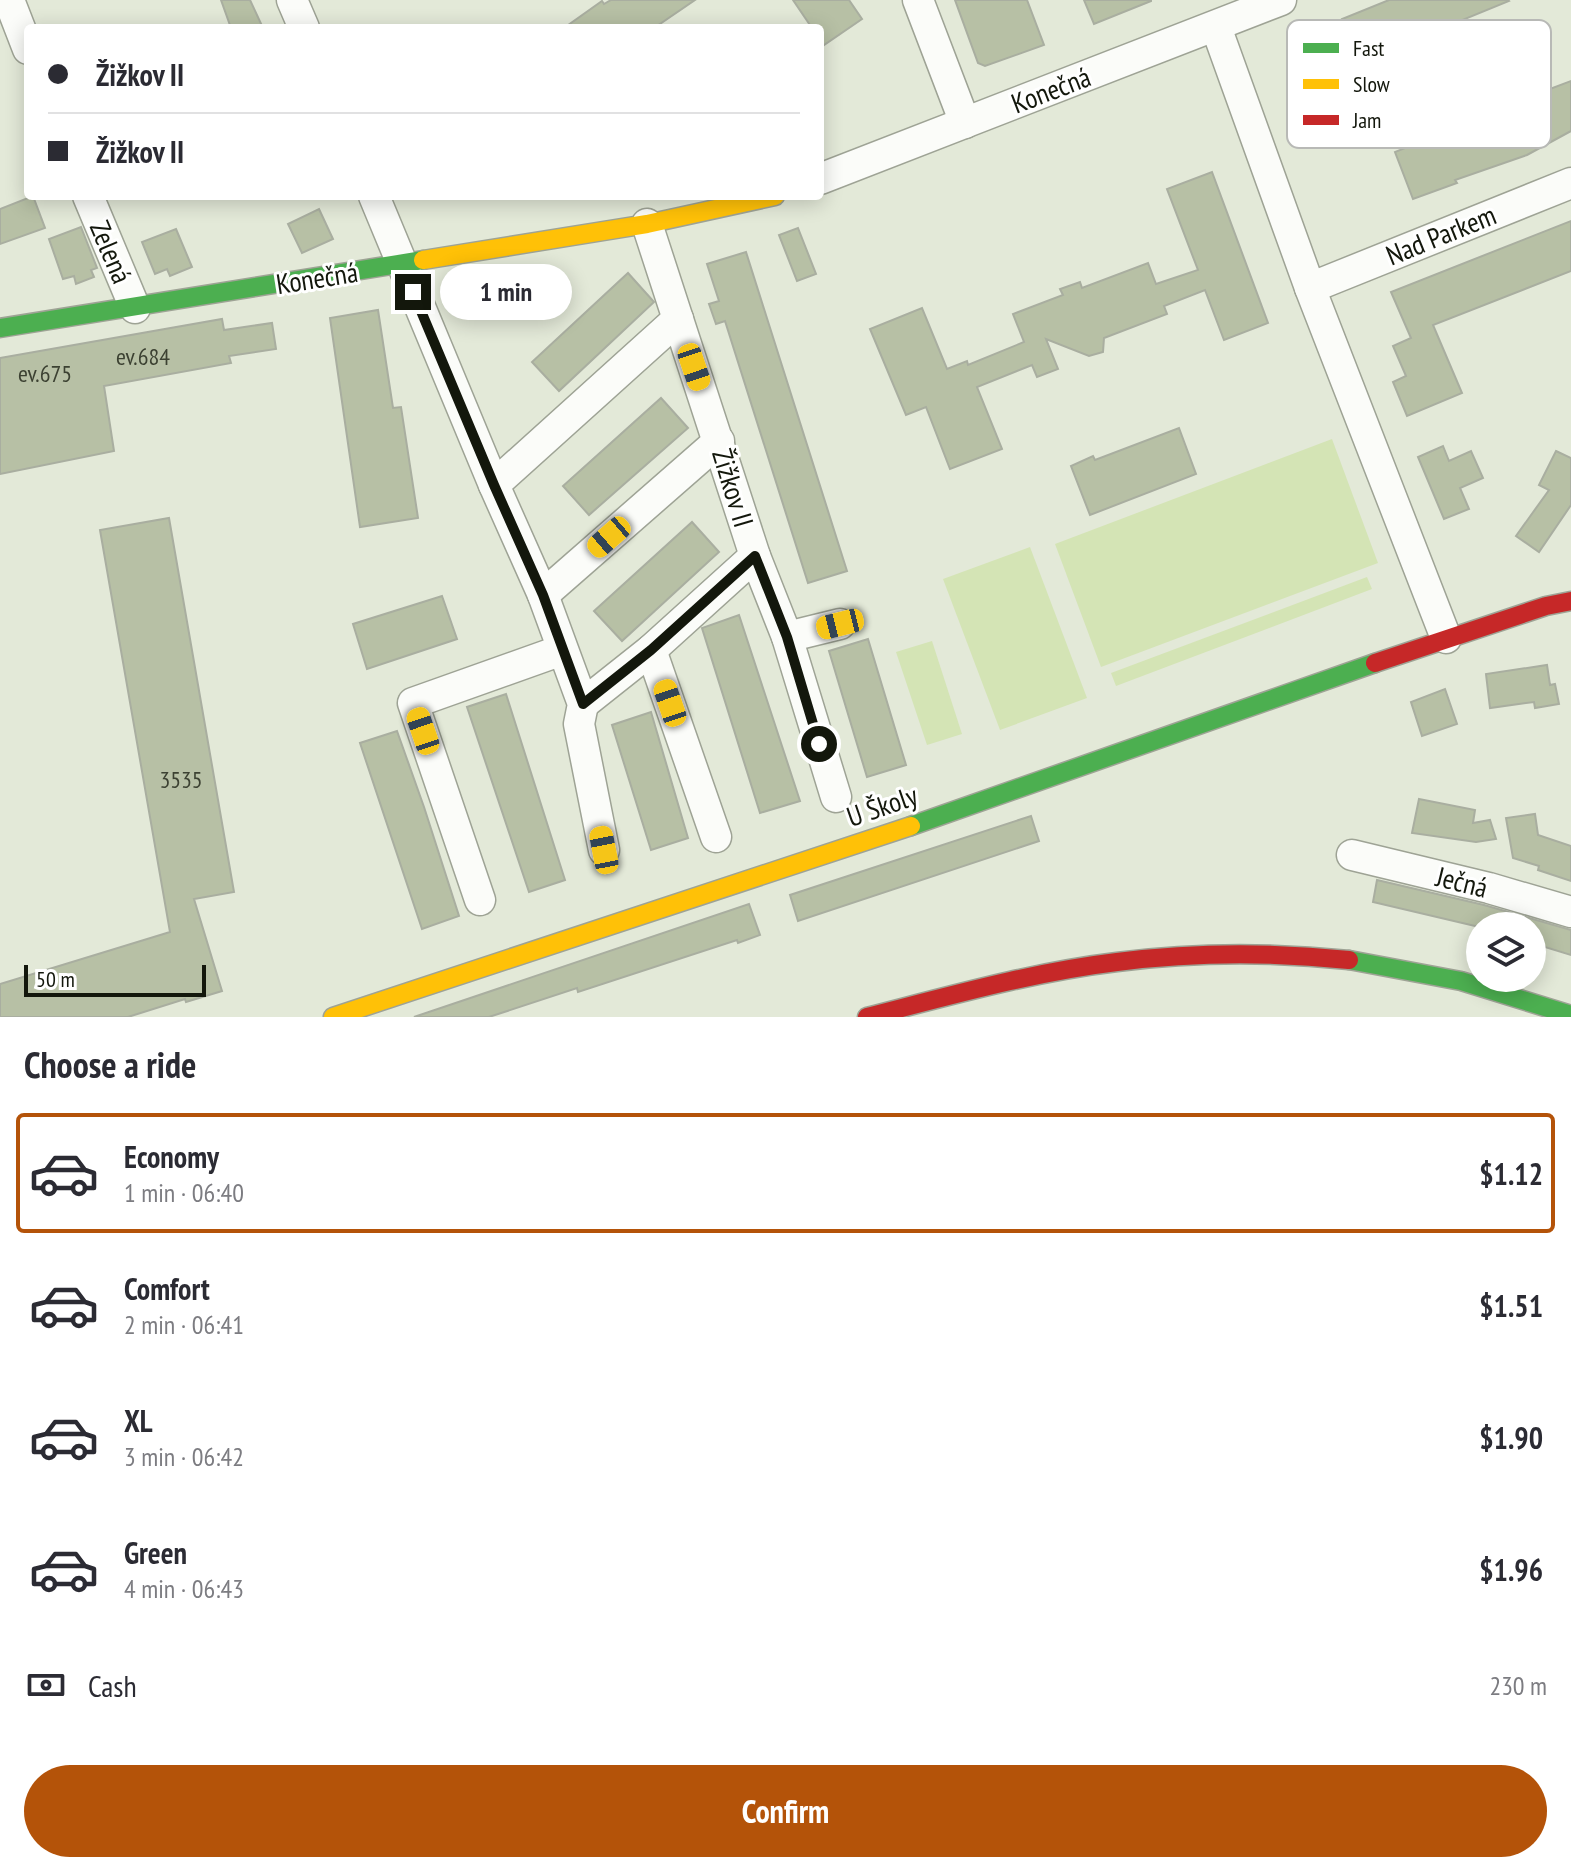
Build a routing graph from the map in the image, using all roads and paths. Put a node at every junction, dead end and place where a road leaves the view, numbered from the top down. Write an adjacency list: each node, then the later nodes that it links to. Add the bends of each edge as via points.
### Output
1 (9, 0): 7 (street)
2 (292, 0): 5 (street)
3 (918, 0): 8 (street)
4 (1281, 0): 6 (street, Konečná)
5 (302, 24)
6 (1216, 27): 8 (street, Konečná); 16 (street)
7 (24, 39)
8 (965, 123): 9 (street, Konečná)
9 (824, 177)
10 (1571, 183): 16 (street, Nad Parkem)
11 (90, 200): 17 (street, Zelená)
12 (376, 200): 15 (street)
13 (757, 200): 14 (street, Konečná)
14 (647, 224): 15 (street, Konečná); 18 (street, Žižkov II)
15 (402, 264): 17 (street, Konečná); 21 (street)
16 (1310, 288): 27 (street)
17 (135, 308): 19 (street, Konečná)
18 (678, 319): 20 (street, Žižkov II); 21 (street)
19 (0, 328)
20 (719, 441): 22 (street, Žižkov II); 23 (street)
21 (494, 485): 23 (street)
22 (755, 556): 26 (street, Žižkov II); 29 (street)
23 (543, 595): 28 (street)
24 (1571, 601): 27 (street)
25 (840, 624): 26 (street)
26 (787, 637): 31 (street, Žižkov II)
27 (1446, 638): 38 (street, U Školy, via 928,820)
28 (562, 650): 30 (street); 35 (street, via 400,708)
29 (651, 650): 30 (street); 32 (street)
30 (583, 704): 33 (street, via 579,724)
31 (836, 797)
32 (716, 837)
33 (604, 850)
34 (1352, 855): 36 (street, Ječná)
35 (480, 900)
36 (1571, 912)
37 (1571, 1015): 39 (street, via 1512,994 1416,971 1246,954 1118,962 983,987)
38 (333, 1017)
39 (867, 1017)

